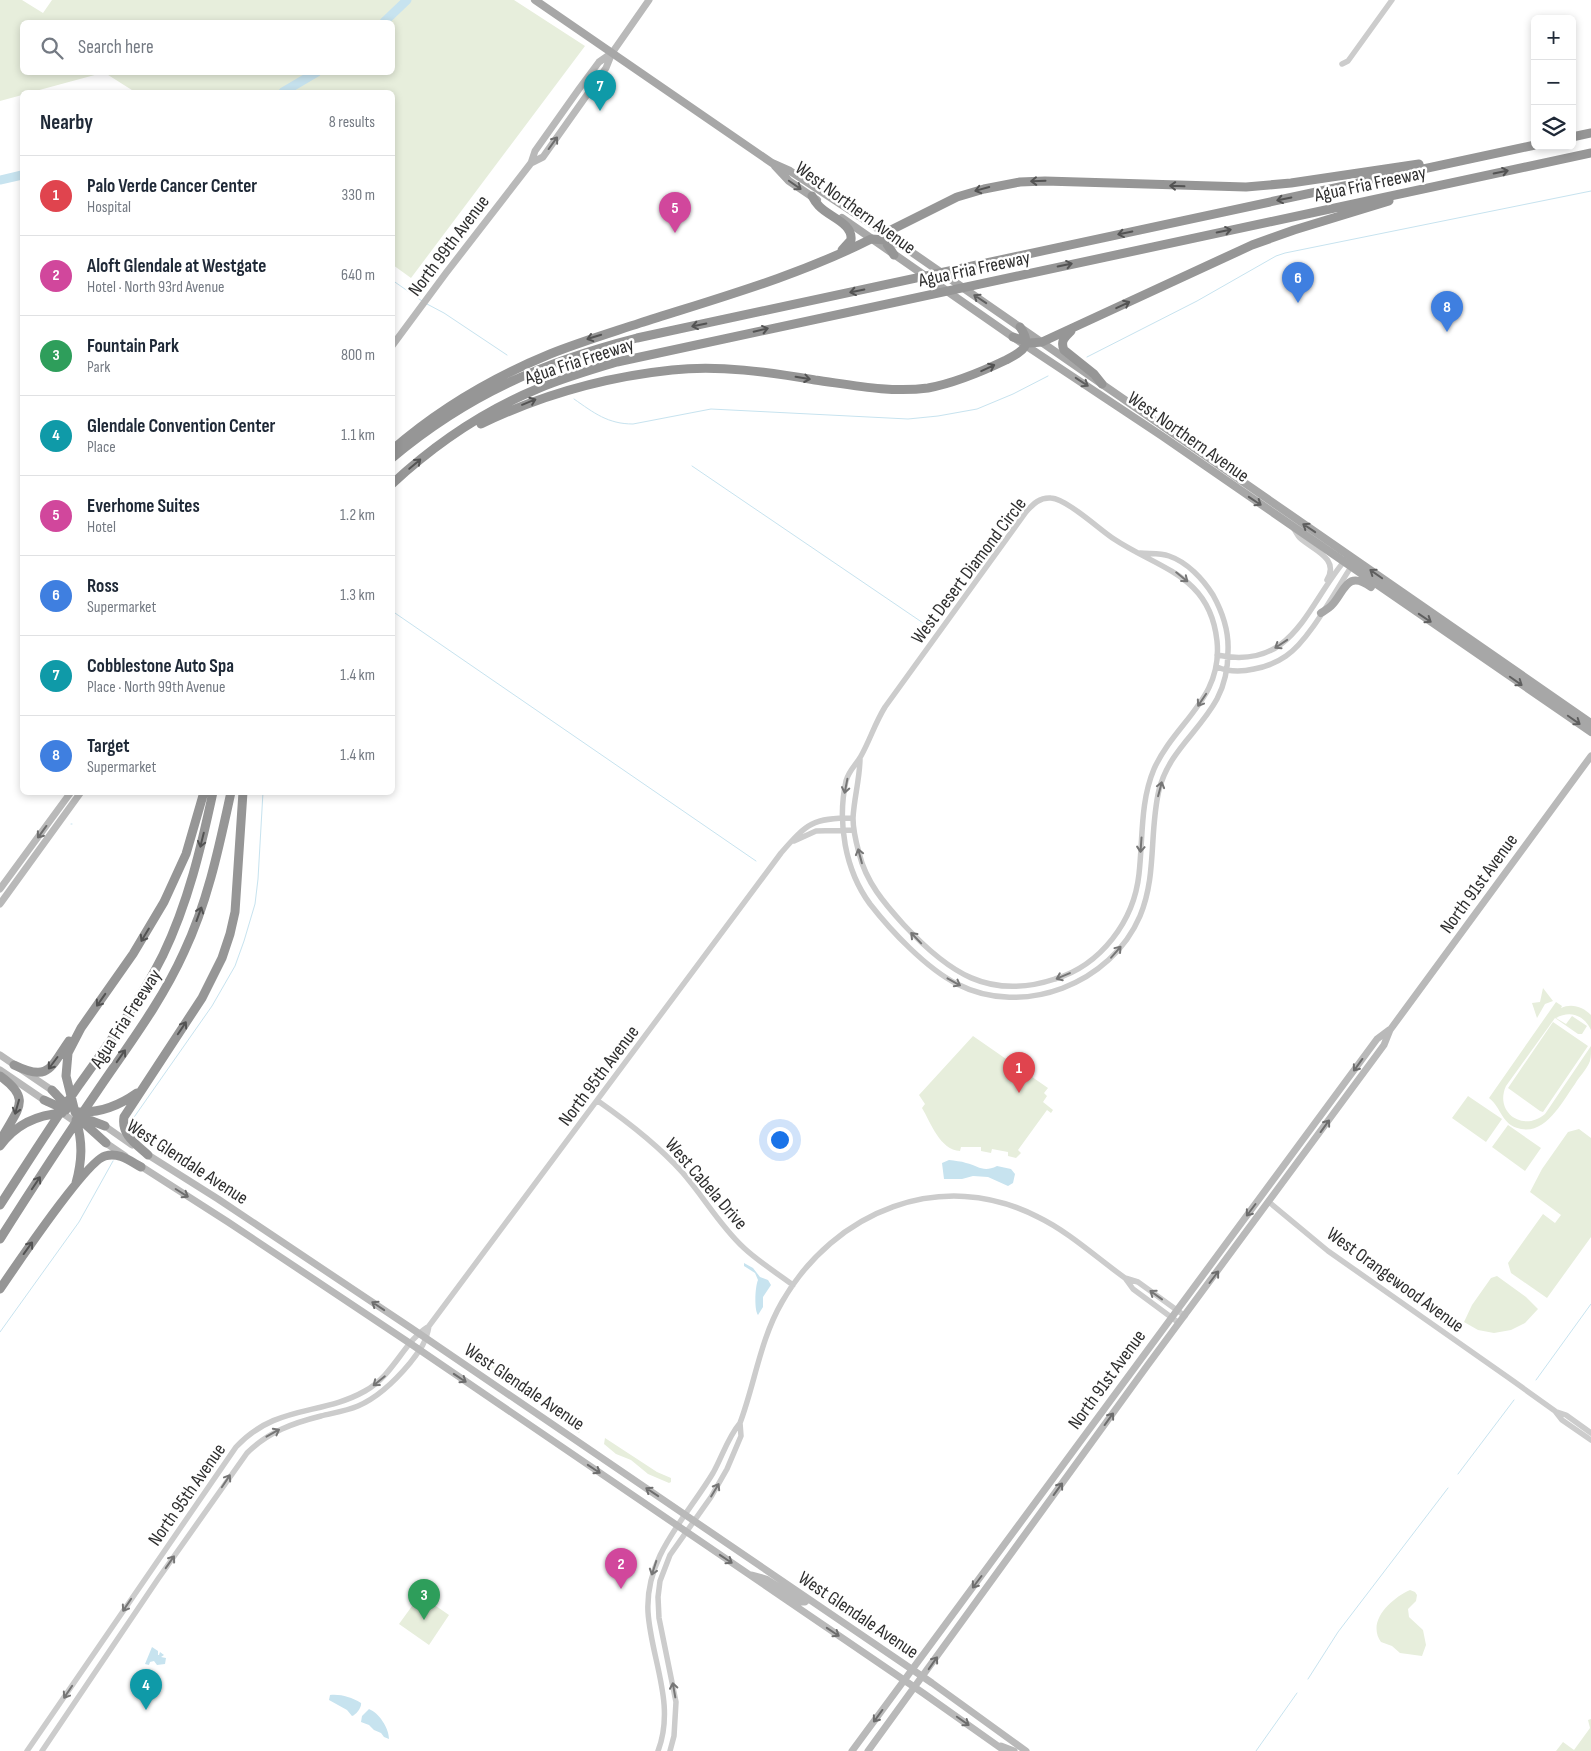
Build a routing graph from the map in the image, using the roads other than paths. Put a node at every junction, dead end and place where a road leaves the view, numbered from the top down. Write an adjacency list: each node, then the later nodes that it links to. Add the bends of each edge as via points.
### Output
1 (535, 0): 4 (main road, West Northern Avenue)
2 (649, 0): 4 (main road, North 99th Avenue)
3 (1392, 0): 5 (street, via 1348,61)
4 (612, 53): 10 (main road, West Northern Avenue); 22 (main road, North 99th Avenue, via 599,62 535,151 531,163)
5 (1342, 64)
6 (1591, 133): 7 (highway)
7 (1576, 136)
8 (1531, 146): 11 (highway, Agua Fria Freeway)
9 (1591, 153): 12 (highway, Agua Fria Freeway, one-way to 9)
10 (772, 163): 13 (main road, West Northern Avenue, one-way to 13, via 789,181); 14 (main road, West Northern Avenue, via 790,171)
11 (1452, 163): 14 (highway, one-way to 14, via 1425,163 1363,174 1246,187 1020,182 958,197 891,230); 30 (highway, Agua Fria Freeway, one-way to 30, via 637,338 521,376 439,422)
12 (1454, 182): 19 (highway, one-way to 12, via 1270,238); 28 (highway, Agua Fria Freeway, one-way to 12, via 475,421 536,389 617,362)
13 (812, 196): 15 (main road, West Northern Avenue); 17 (highway, via 850,232 850,242)
14 (886, 237): 15 (highway); 16 (highway); 18 (highway)
15 (871, 239): 17 (highway); 18 (main road, West Northern Avenue)
16 (900, 244): 20 (main road, West Northern Avenue, one-way to 16)
17 (838, 253): 29 (highway, one-way to 29, via 777,279 548,354 455,404)
18 (894, 255): 21 (main road, West Northern Avenue)
19 (1078, 326): 23 (highway); 25 (highway, via 1066,336 1062,346 1066,354 1094,374)
20 (1020, 327): 23 (main road, West Northern Avenue); 24 (highway)
21 (1013, 336): 24 (highway)
22 (395, 342)
23 (1042, 342): 24 (highway); 25 (main road, West Northern Avenue)
24 (1026, 344): 26 (main road, West Northern Avenue, one-way to 26); 28 (highway, one-way to 24, via 537,399 586,384 631,376 674,370 729,369 891,390 910,389 963,379 1012,357)
25 (1102, 384): 27 (main road, West Northern Avenue)
26 (1144, 424): 27 (main road, via 1172,438); 31 (main road, West Northern Avenue)
27 (1178, 437): 31 (main road, West Northern Avenue)
28 (438, 446): 32 (highway, Agua Fria Freeway, one-way to 28)
29 (395, 448)
30 (395, 456)
31 (1220, 472): 33 (main road, West Northern Avenue, one-way to 33); 35 (main road, West Northern Avenue, one-way to 31)
32 (395, 482)
33 (1292, 527): 35 (main road, West Northern Avenue); 37 (street, via 1330,563 1330,576 1316,596)
34 (1140, 553): 40 (street, West Desert Diamond Circle, one-way to 40, via 1184,578 1199,594 1212,618); 41 (street, West Desert Diamond Circle, via 1171,556 1182,562 1210,590 1222,612 1228,635); 47 (street, West Desert Diamond Circle, via 1114,539 1064,503 1051,498 1037,500 885,707)
35 (1350, 561): 36 (main road, West Northern Avenue); 37 (street); 38 (street); 39 (main road, West Northern Avenue, one-way to 35)
36 (1400, 601): 38 (main road, via 1356,580 1347,584 1332,605); 39 (main road, West Northern Avenue, one-way to 39)
37 (1313, 608): 41 (street, one-way to 41, via 1294,633 1277,647 1248,657)
38 (1320, 614): 43 (street, via 1298,646 1285,657 1263,667)
39 (1479, 650): 44 (main road, West Northern Avenue); 45 (main road, West Northern Avenue, one-way to 45)
40 (1217, 654): 41 (street); 42 (street, West Desert Diamond Circle)
41 (1228, 657): 43 (street, West Desert Diamond Circle)
42 (1217, 667): 43 (street); 56 (street, West Desert Diamond Circle, one-way to 56, via 1207,693 1169,743 1155,768 1147,790)
43 (1227, 671): 57 (street, West Desert Diamond Circle, one-way to 43, via 1169,764 1216,702)
44 (1591, 723)
45 (1591, 732)
46 (1591, 756): 66 (main road, North 91st Avenue)
47 (860, 758): 54 (street, West Desert Diamond Circle, one-way to 54, via 846,781); 55 (street, West Desert Diamond Circle)
48 (69, 795): 61 (main road, one-way to 61)
49 (79, 795): 62 (main road)
50 (203, 795): 65 (highway, one-way to 65, via 186,854 164,902)
51 (212, 795): 87 (highway, Agua Fria Freeway, one-way to 87, via 194,875 163,954 122,1025)
52 (230, 795): 88 (highway, Agua Fria Freeway, one-way to 52, via 154,1007 184,952 207,894)
53 (243, 795): 71 (highway, one-way to 53, via 202,998 227,944 236,900)
54 (843, 818): 55 (street, North 95th Avenue); 58 (street, West Desert Diamond Circle); 60 (street, North 95th Avenue, via 811,824)
55 (853, 818): 59 (street, West Desert Diamond Circle)
56 (1143, 820): 57 (street); 59 (street, West Desert Diamond Circle, one-way to 59, via 1136,889 1129,913 1115,935 1098,954 1074,971 1056,979 1023,986 972,978 954,970 930,951 875,891 862,865)
57 (1154, 821): 58 (street, West Desert Diamond Circle, one-way to 57, via 852,869 866,897 925,962 968,989 1022,997 1051,992 1078,982 1104,964 1123,944 1139,918 1147,894)
58 (843, 830): 59 (street, North 95th Avenue); 60 (street, North 95th Avenue, via 816,831)
59 (854, 830)
60 (792, 842): 76 (street, North 95th Avenue, via 758,881)
61 (6, 882): 62 (main road); 63 (main road)
62 (13, 887): 64 (main road)
63 (0, 890)
64 (0, 904)
65 (82, 1028): 68 (highway, one-way to 68, via 73,1035 47,1071 32,1072); 78 (highway, via 71,1047 66,1068)
66 (1390, 1030): 72 (main road, North 91st Avenue, one-way to 72, via 1377,1039); 74 (main road, North 91st Avenue, via 1384,1045)
67 (0, 1055): 68 (main road)
68 (14, 1065): 73 (main road)
69 (0, 1070): 75 (main road)
70 (0, 1076): 81 (highway, one-way to 81, via 15,1088 20,1102)
71 (146, 1083): 78 (highway, via 124,1102); 83 (highway, via 123,1122 126,1134)
72 (1344, 1084): 74 (main road); 82 (main road, North 91st Avenue)
73 (52, 1090): 78 (highway)
74 (1351, 1090): 86 (main road, North 91st Avenue, one-way to 74)
75 (44, 1100): 77 (main road); 78 (highway)
76 (598, 1101): 90 (street, West Cabela Drive, via 663,1152 743,1247); 96 (street, North 95th Avenue)
77 (62, 1112): 78 (highway); 81 (highway, via 26,1122)
78 (76, 1113): 79 (highway); 80 (highway); 85 (highway, via 82,1155)
79 (105, 1126): 83 (main road, West Glendale Avenue)
80 (106, 1143): 84 (main road, West Glendale Avenue)
81 (0, 1144)
82 (1292, 1154): 86 (main road, via 1286,1170 1271,1190); 92 (main road, North 91st Avenue, one-way to 92)
83 (148, 1155): 97 (main road, West Glendale Avenue, one-way to 83)
84 (141, 1167): 85 (highway, via 118,1155 103,1156); 99 (main road, West Glendale Avenue, one-way to 99)
85 (75, 1186): 91 (highway, one-way to 85)
86 (1269, 1202): 93 (main road, North 91st Avenue, one-way to 86); 103 (street, West Orangewood Avenue, via 1328,1251)
87 (0, 1205)
88 (2, 1234)
89 (1125, 1278): 90 (street, via 1038,1217 983,1198 946,1196 896,1205 857,1224 820,1254); 92 (street, one-way to 89, via 1138,1282); 94 (street, via 1132,1289)
90 (793, 1285): 104 (street, via 769,1328)
91 (0, 1289)
92 (1177, 1310): 93 (street); 94 (main road, North 91st Avenue)
93 (1184, 1316): 95 (main road, North 91st Avenue)
94 (1172, 1318): 95 (street); 101 (main road, North 91st Avenue)
95 (1179, 1323): 102 (main road, North 91st Avenue)
96 (429, 1326): 97 (street, North 95th Avenue); 98 (street, North 95th Avenue)
97 (418, 1333): 98 (main road, West Glendale Avenue); 99 (street, North 95th Avenue)
98 (427, 1339): 100 (street, North 95th Avenue); 107 (main road, West Glendale Avenue, one-way to 98)
99 (410, 1344): 100 (main road, West Glendale Avenue); 121 (street, North 95th Avenue, one-way to 121, via 384,1376 364,1392 281,1417 261,1426 239,1444)
100 (419, 1350): 109 (main road, West Glendale Avenue, one-way to 109); 122 (street, North 95th Avenue, one-way to 100, via 247,1453 282,1428 350,1409 371,1399 394,1381)
101 (1129, 1376): 102 (main road, via 1128,1385 1116,1400); 111 (main road, North 91st Avenue)
102 (1118, 1406): 112 (main road, North 91st Avenue, one-way to 102)
103 (1555, 1411): 105 (street); 106 (street, via 1562,1420)
104 (740, 1424): 107 (street); 108 (street, one-way to 104, via 729,1464 742,1436)
105 (1591, 1433)
106 (1591, 1440)
107 (686, 1515): 108 (main road, West Glendale Avenue); 109 (street)
108 (694, 1521): 110 (street); 114 (main road, West Glendale Avenue)
109 (678, 1526): 110 (main road, West Glendale Avenue); 123 (street, one-way to 123, via 656,1563 648,1597 649,1622 665,1706)
110 (686, 1532): 113 (main road, West Glendale Avenue, one-way to 113); 124 (street, one-way to 110, via 676,1702 658,1597 670,1556)
111 (998, 1554): 112 (main road); 115 (main road, North 91st Avenue, one-way to 115)
112 (1007, 1560): 116 (main road, North 91st Avenue, one-way to 112)
113 (749, 1575): 114 (main road, via 766,1579 802,1602); 117 (main road, West Glendale Avenue, one-way to 117)
114 (808, 1599): 115 (main road, West Glendale Avenue)
115 (911, 1669): 116 (main road, West Glendale Avenue); 117 (main road, North 91st Avenue)
116 (923, 1677): 118 (main road, North 91st Avenue); 128 (main road, West Glendale Avenue)
117 (903, 1680): 118 (main road, West Glendale Avenue); 120 (main road, North 91st Avenue, one-way to 120)
118 (915, 1688): 119 (main road, West Glendale Avenue, one-way to 119); 125 (main road, North 91st Avenue)
119 (996, 1745): 126 (main road, West Glendale Avenue); 127 (main road)
120 (854, 1750)
121 (28, 1751)
122 (42, 1751)
123 (658, 1751)
124 (670, 1751)
125 (868, 1751)
126 (1005, 1751)
127 (1014, 1751)
128 (1026, 1751)

